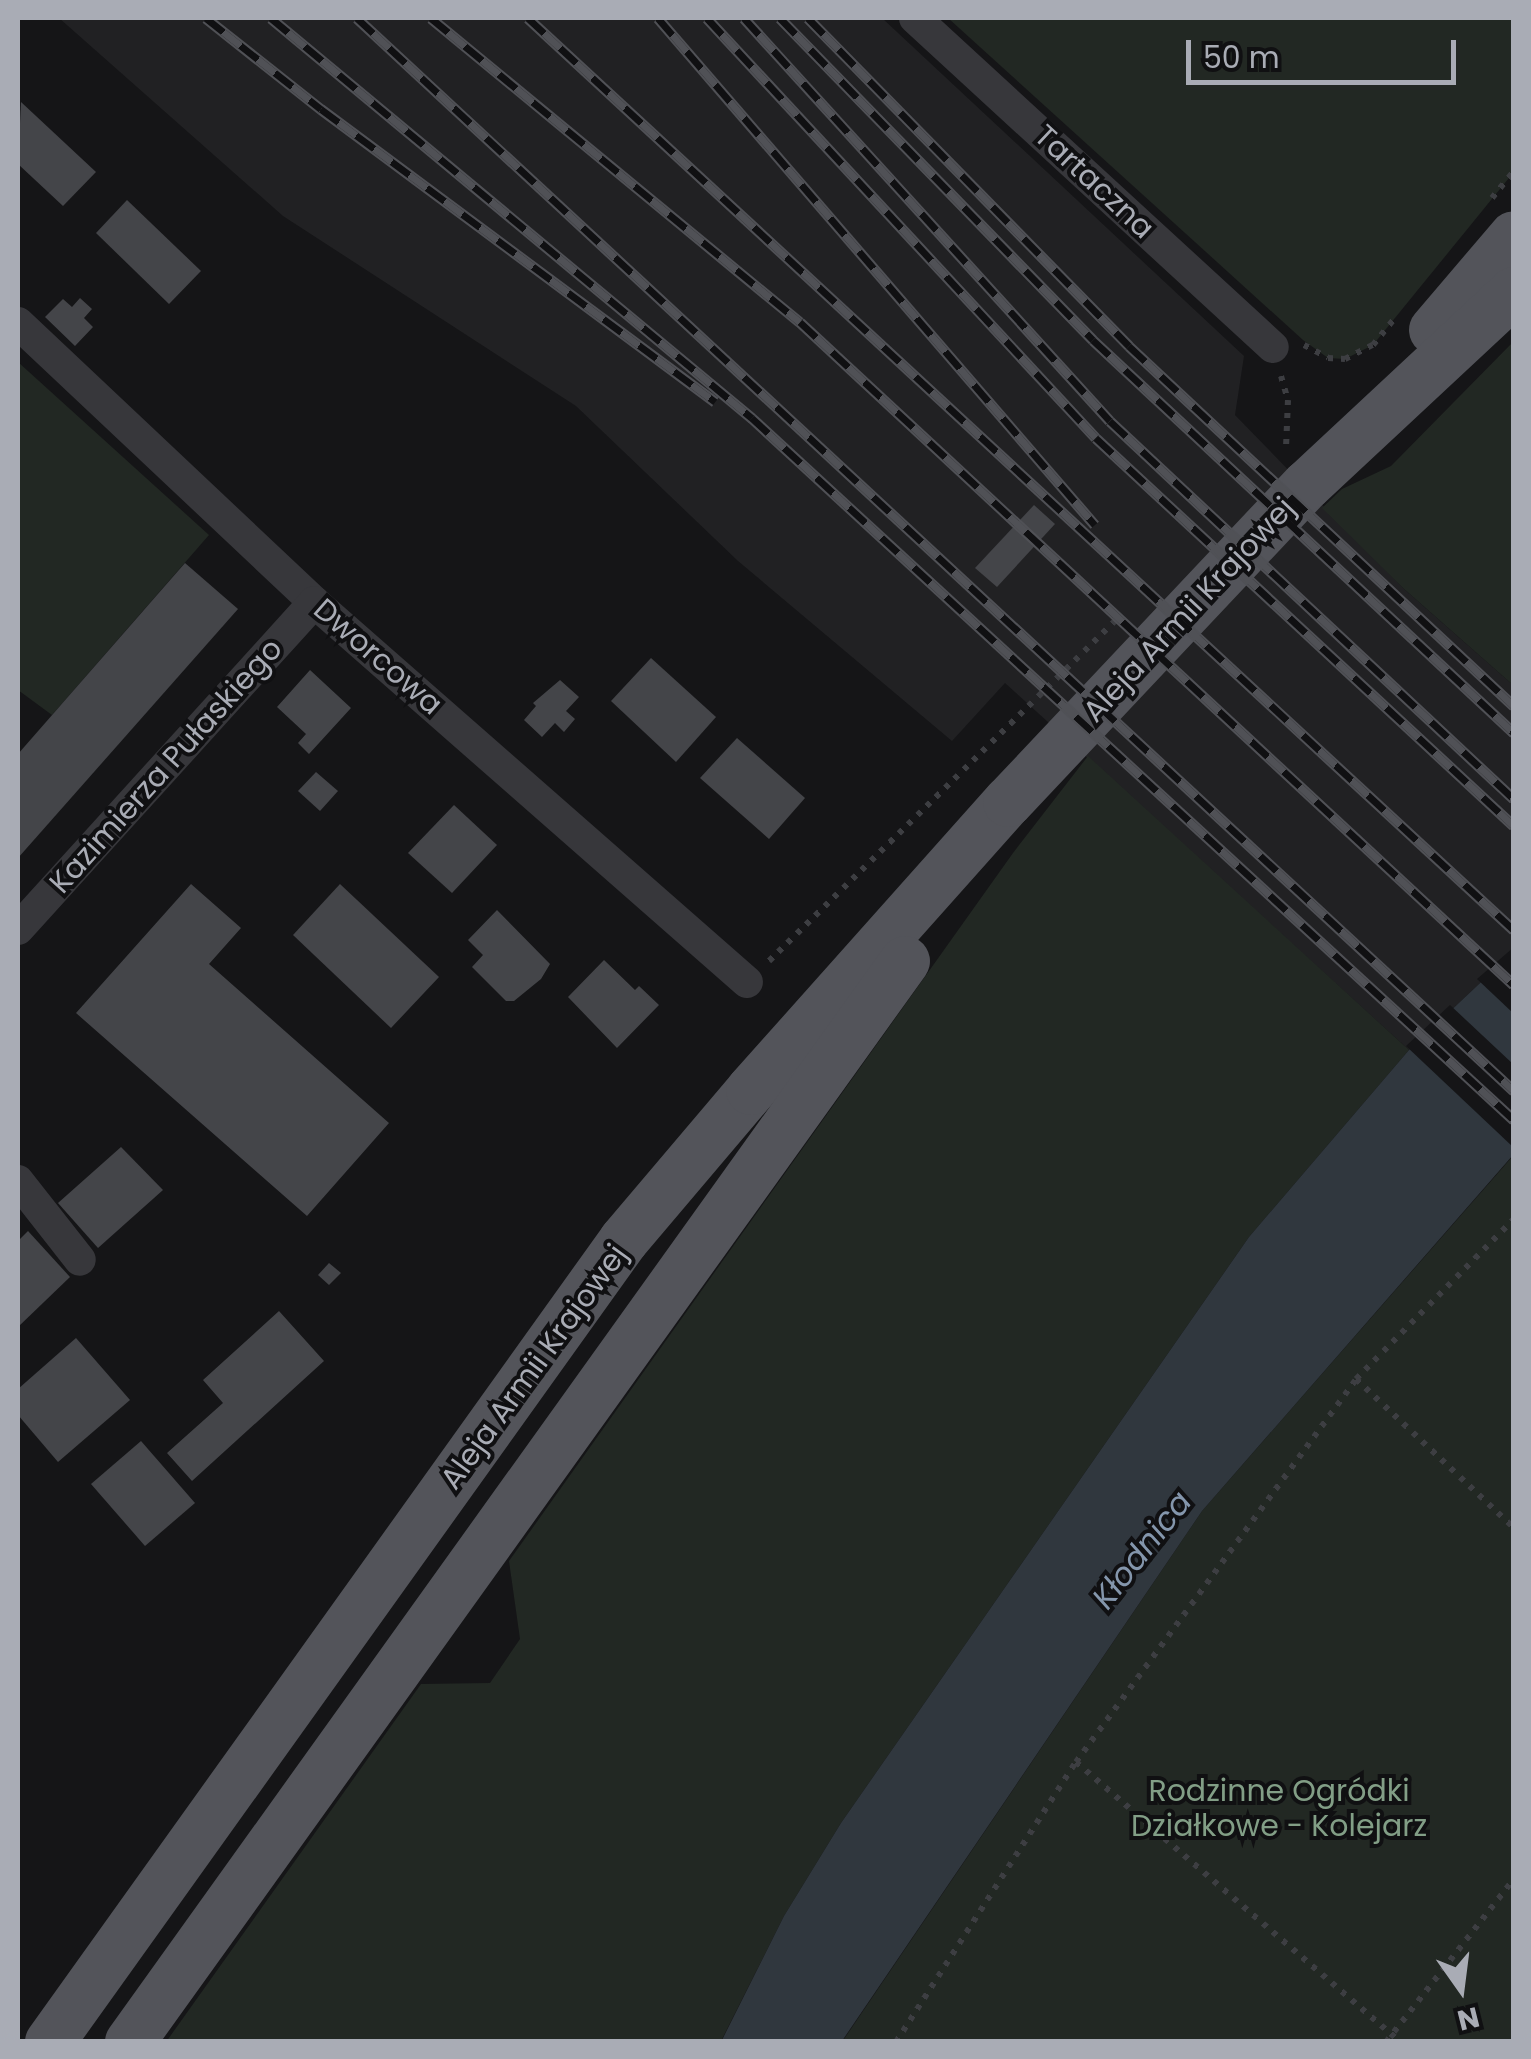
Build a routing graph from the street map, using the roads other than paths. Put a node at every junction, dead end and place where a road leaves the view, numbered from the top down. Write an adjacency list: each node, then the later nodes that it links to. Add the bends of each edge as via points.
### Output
1 (914, 18): 5 (street, Tartaczna)
2 (1500, 220): 6 (main road, Aleja Armii Krajowej)
3 (1514, 292): 6 (main road, Aleja Armii Krajowej)
4 (18, 323): 7 (street, Dworcowa)
5 (1273, 347)
6 (1296, 469): 8 (main road, Aleja Armii Krajowej)
7 (314, 602): 9 (street, Kazimierza Pułaskiego); 10 (street, Dworcowa)
8 (1070, 736): 13 (main road, Aleja Armii Krajowej, via 624,1240); 14 (main road, Aleja Armii Krajowej)
9 (18, 929)
10 (747, 982)
11 (18, 1181): 12 (street)
12 (80, 1260)
13 (50, 2042)
14 (130, 2042)

